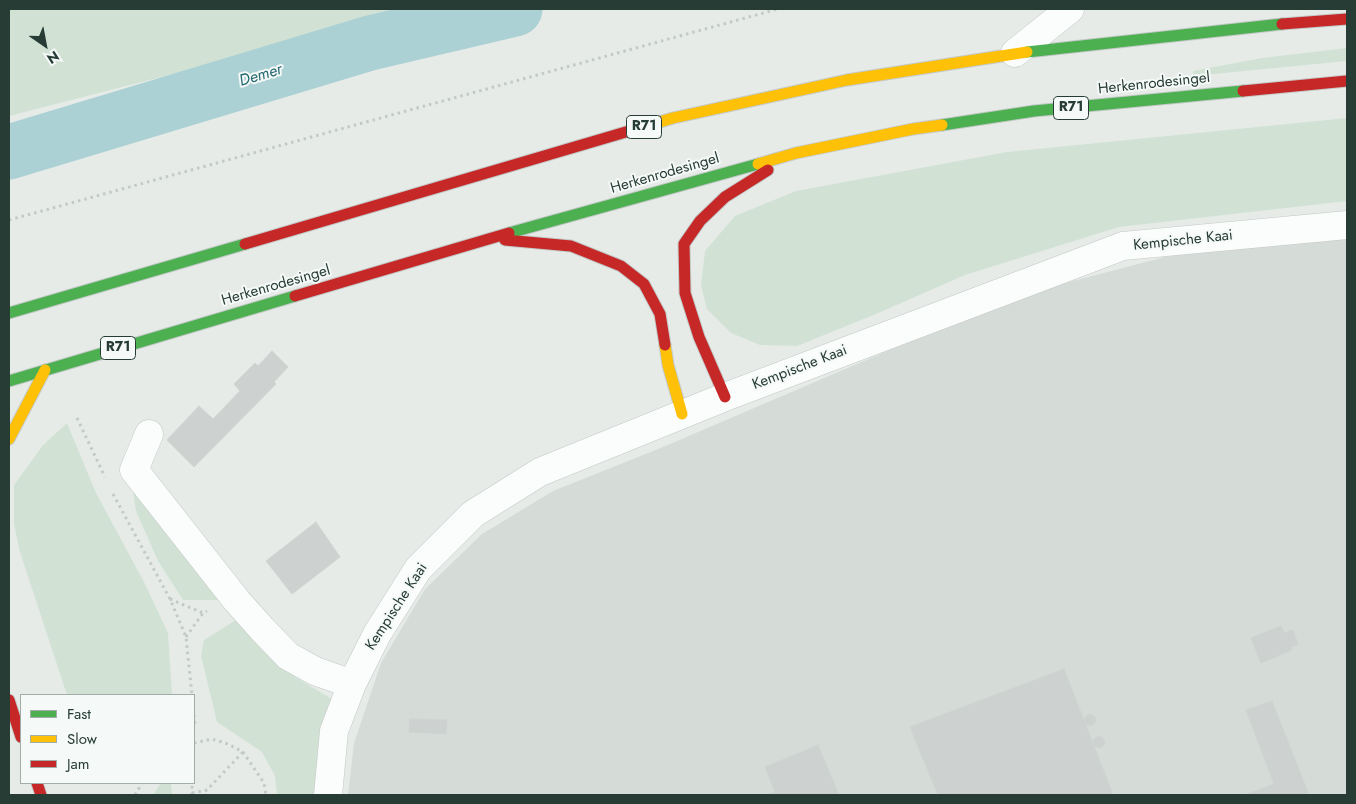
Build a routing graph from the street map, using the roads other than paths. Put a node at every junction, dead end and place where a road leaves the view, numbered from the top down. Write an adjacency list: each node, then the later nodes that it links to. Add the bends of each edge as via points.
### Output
1 (1070, 9): 3 (street)
2 (1347, 19): 3 (main road, R71)
3 (1015, 53): 8 (main road, R71, via 847,80 673,118)
4 (1347, 80): 5 (main road, Herkenrodesingel / R71, via 1034,111 913,129)
5 (796, 153): 7 (main road, Herkenrodesingel / R71); 11 (main road, via 725,197 684,244 685,293 699,337)
6 (1347, 225): 11 (street, Kempische Kaai, via 1123,246)
7 (488, 239): 9 (main road, Herkenrodesingel / R71); 12 (main road, via 571,246 621,266 644,284 660,314 668,365)
8 (9, 313)
9 (45, 370): 10 (main road, Herkenrodesingel / R71); 14 (main road)
10 (9, 381)
11 (725, 397): 12 (street, Kempische Kaai)
12 (682, 414): 15 (street, Kempische Kaai, via 540,472 472,514 418,569 377,634)
13 (149, 434): 15 (street, via 134,470 237,601 288,656 315,671)
14 (9, 439)
15 (352, 684): 18 (street, Kempische Kaai, via 334,731)
16 (9, 700): 17 (main road)
17 (20, 734)
18 (328, 795)

